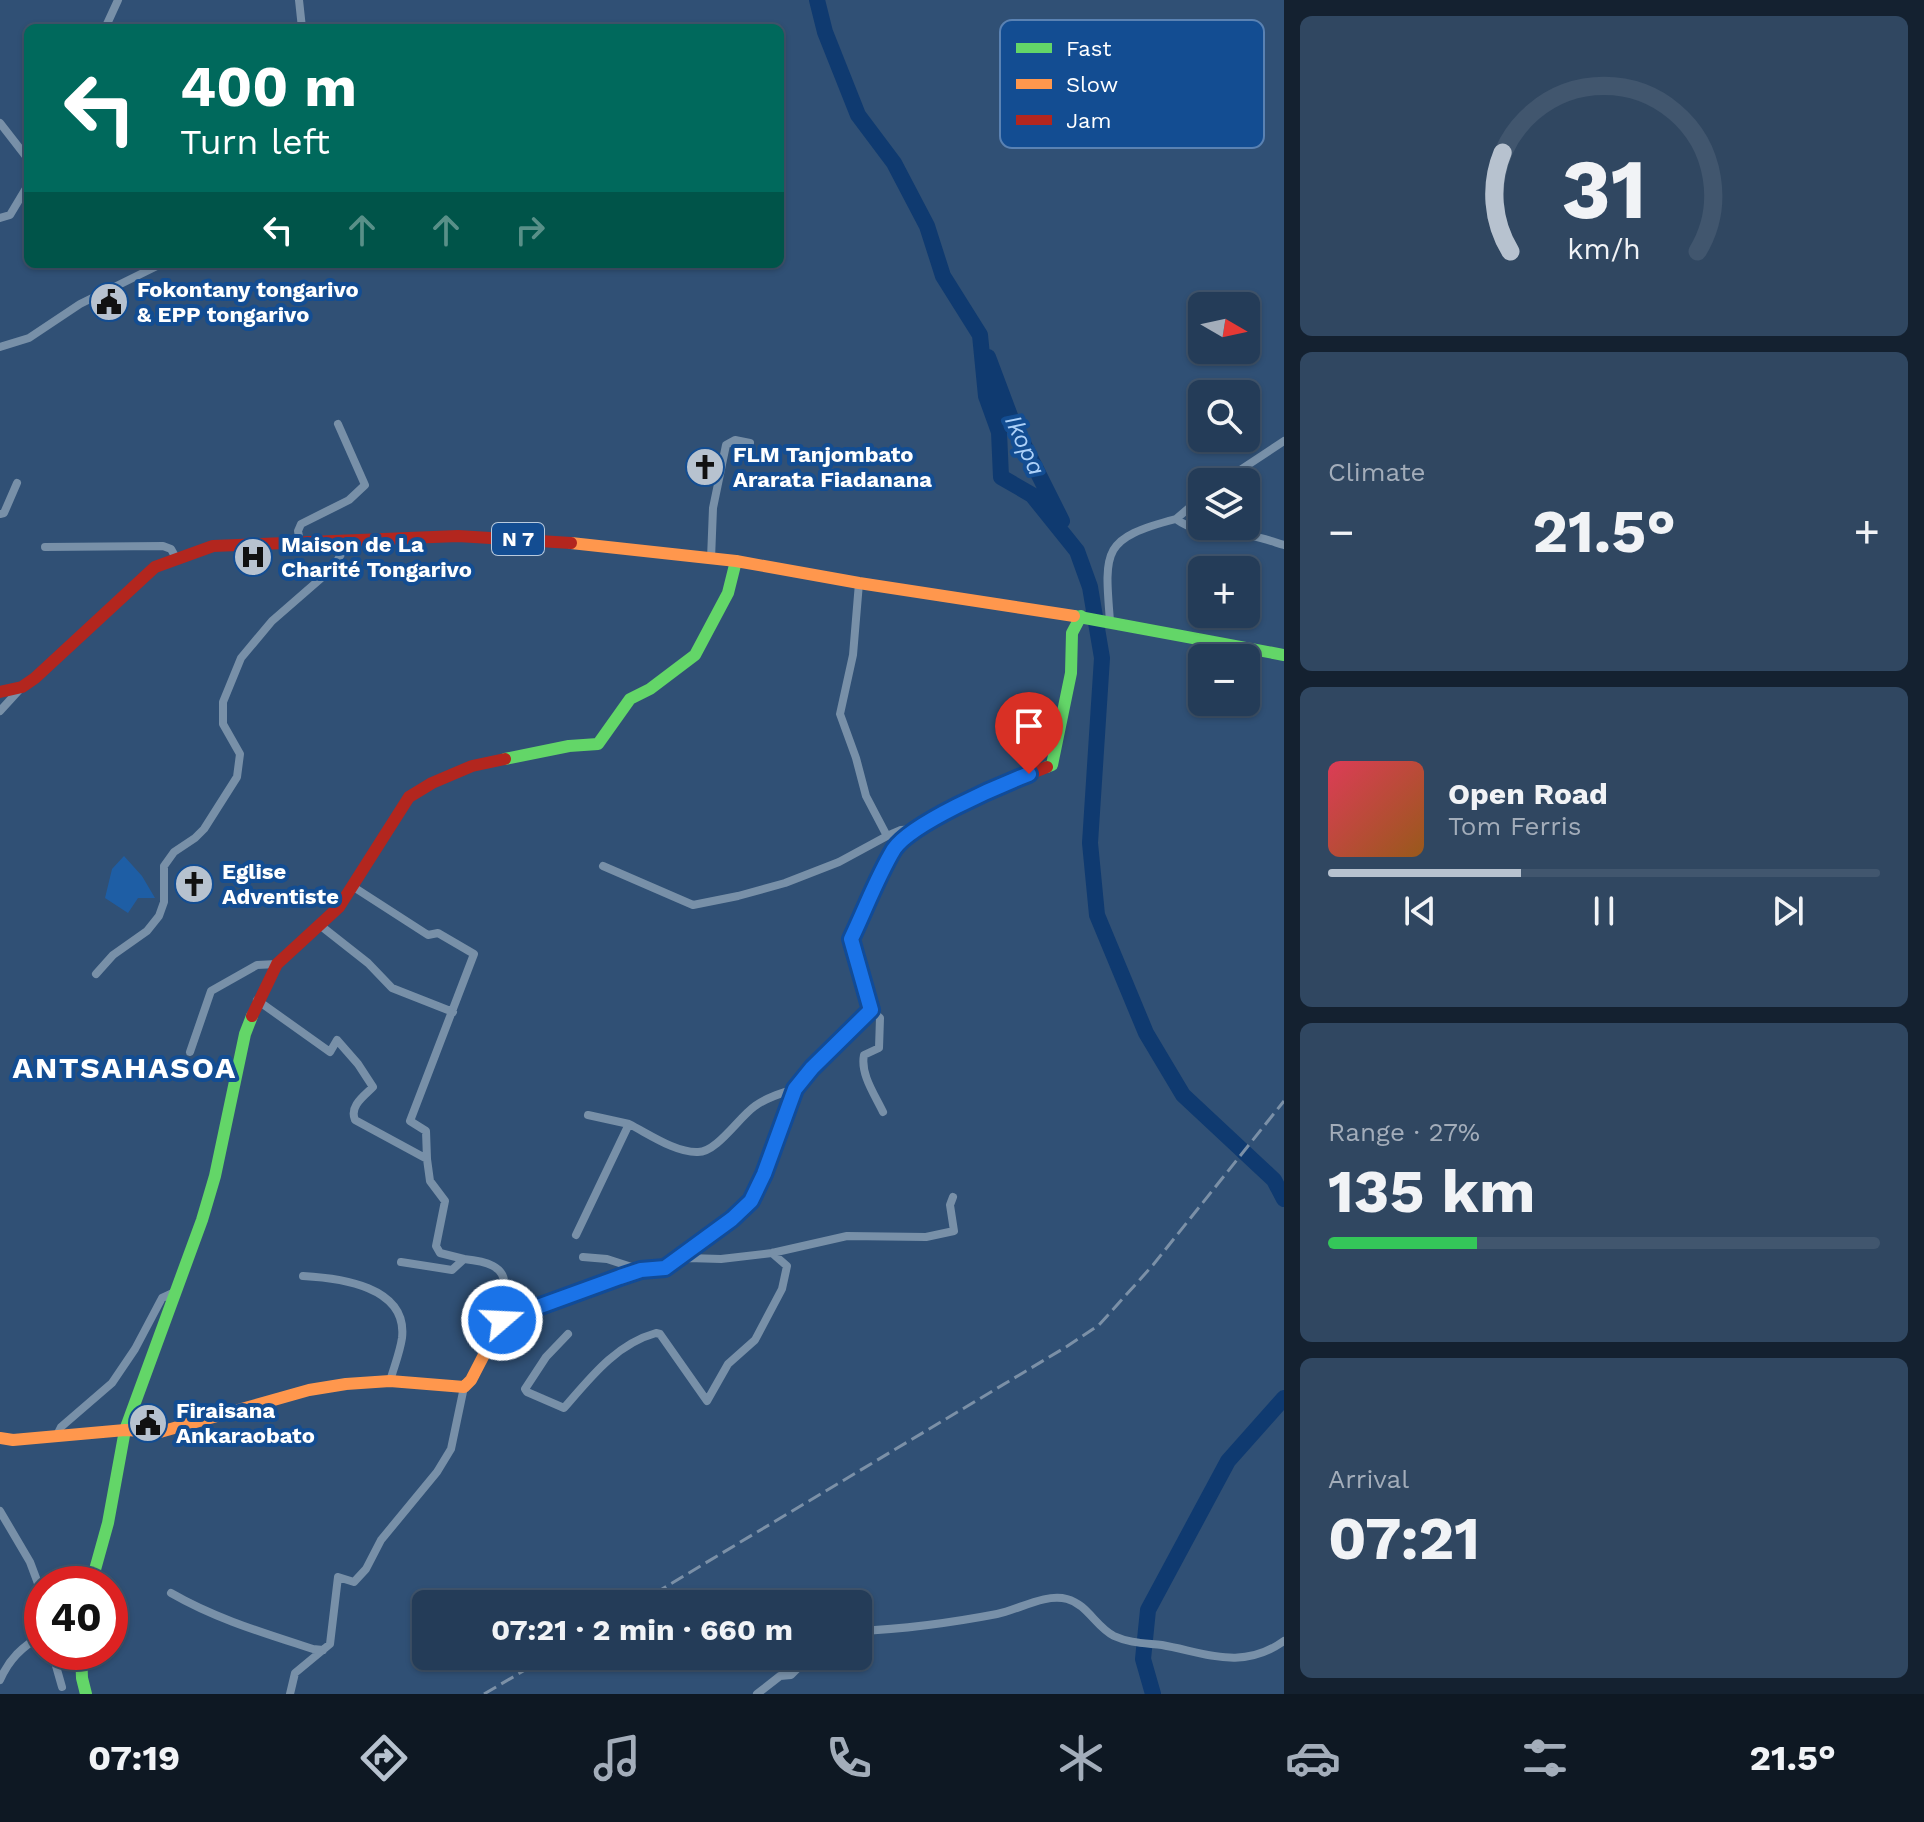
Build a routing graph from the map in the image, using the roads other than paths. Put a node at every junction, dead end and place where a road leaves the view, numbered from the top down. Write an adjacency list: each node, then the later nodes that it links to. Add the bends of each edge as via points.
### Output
1 (118, 0): 3 (street)
2 (299, 0): 4 (street)
3 (107, 24)
4 (302, 24)
5 (0, 123): 6 (street)
6 (24, 154)
7 (24, 192): 8 (street, via 10,215)
8 (0, 218)
9 (153, 268): 10 (street, via 80,304 29,338)
10 (0, 347)
11 (338, 424): 20 (street, via 365,485 349,500 301,524)
12 (1284, 441): 14 (street)
13 (750, 443): 24 (street, via 735,440 726,445 713,508)
14 (1243, 468)
15 (17, 483): 17 (street)
16 (1188, 509): 18 (street)
17 (0, 514)
18 (1176, 519): 21 (street, via 1208,532); 28 (street, via 1119,539 1106,584)
19 (348, 541): 20 (street, N 7); 24 (street, N 7, via 458,536); 39 (street, via 334,567 272,621 241,658 223,702 223,724 240,754 237,777 204,829 164,866 159,916)
20 (300, 542): 23 (street, N 7, via 213,546)
21 (1284, 545)
22 (45, 547): 23 (street, via 163,546)
23 (176, 558): 30 (street, N 7, via 155,567)
24 (711, 559): 25 (street, N 7)
25 (736, 561): 26 (street, N 7); 36 (street, via 728,593 695,655 630,699 598,744 472,766 432,783 409,797)
26 (859, 583): 27 (street, N 7); 34 (street, via 853,655 840,714 866,796)
27 (1081, 616): 28 (street, N 7); 33 (street, via 1072,633 1071,673 1052,765)
28 (1110, 621): 29 (street, N 7)
29 (1284, 655)
30 (22, 687): 31 (street, N 7); 32 (street)
31 (0, 692)
32 (0, 711)
33 (916, 829): 34 (street); 41 (street, via 895,847 851,939)
34 (887, 836): 35 (street, via 785,883 693,905)
35 (603, 866)
36 (352, 886): 37 (street); 42 (street, via 428,935 438,933 474,954)
37 (321, 926): 38 (street); 42 (street, via 392,988)
38 (277, 964): 40 (street); 43 (street, via 257,965 211,991)
39 (96, 974)
40 (257, 1000): 48 (street, via 330,1052 337,1040 373,1087 354,1107 355,1120); 58 (street, via 215,1176)
41 (871, 1010): 44 (street); 45 (street, via 880,1018 879,1048 864,1055 863,1062)
42 (453, 1012): 48 (street, via 410,1121 426,1131)
43 (190, 1052)
44 (795, 1089): 47 (street, via 756,1105 701,1153); 55 (street, via 751,1201)
45 (883, 1112)
46 (588, 1115): 47 (street)
47 (629, 1124): 50 (street)
48 (427, 1159): 53 (street, via 430,1181 445,1201 436,1246 440,1253)
49 (953, 1197): 51 (street, via 954,1231 947,1234 847,1236)
50 (576, 1235)
51 (772, 1253): 55 (street, via 688,1258); 60 (street, via 787,1266 782,1289 755,1340 728,1364 707,1401 660,1334 654,1333 623,1347 564,1408 527,1392 546,1357)
52 (583, 1257): 56 (street)
53 (464, 1259): 54 (street, via 452,1270); 59 (street, via 495,1266 502,1274)
54 (401, 1262)
55 (665, 1268): 56 (street)
56 (641, 1270): 59 (street)
57 (303, 1276): 61 (street, via 349,1280 389,1300 402,1338)
58 (175, 1292): 63 (street); 64 (street, via 162,1298 112,1383)
59 (502, 1320): 62 (street)
60 (568, 1334)
61 (390, 1381): 62 (street); 63 (street, via 309,1390 160,1432)
62 (464, 1387): 73 (street, via 451,1449 437,1472 354,1582 338,1577)
63 (125, 1430): 64 (street); 68 (street)
64 (57, 1435): 65 (street)
65 (0, 1438)
66 (0, 1511): 67 (street)
67 (32, 1566)
68 (96, 1566)
69 (171, 1593): 73 (street, via 238,1625)
70 (872, 1630): 71 (street, via 924,1627 1066,1598 1112,1635 1136,1643 1222,1659 1272,1649)
71 (1284, 1641)
72 (24, 1647): 77 (street)
73 (326, 1650): 80 (street, via 295,1673)
74 (57, 1670): 78 (street)
75 (82, 1670): 79 (street)
76 (796, 1670): 81 (street)
77 (0, 1680)
78 (62, 1687)
79 (86, 1694)
80 (290, 1694)
81 (757, 1694)

